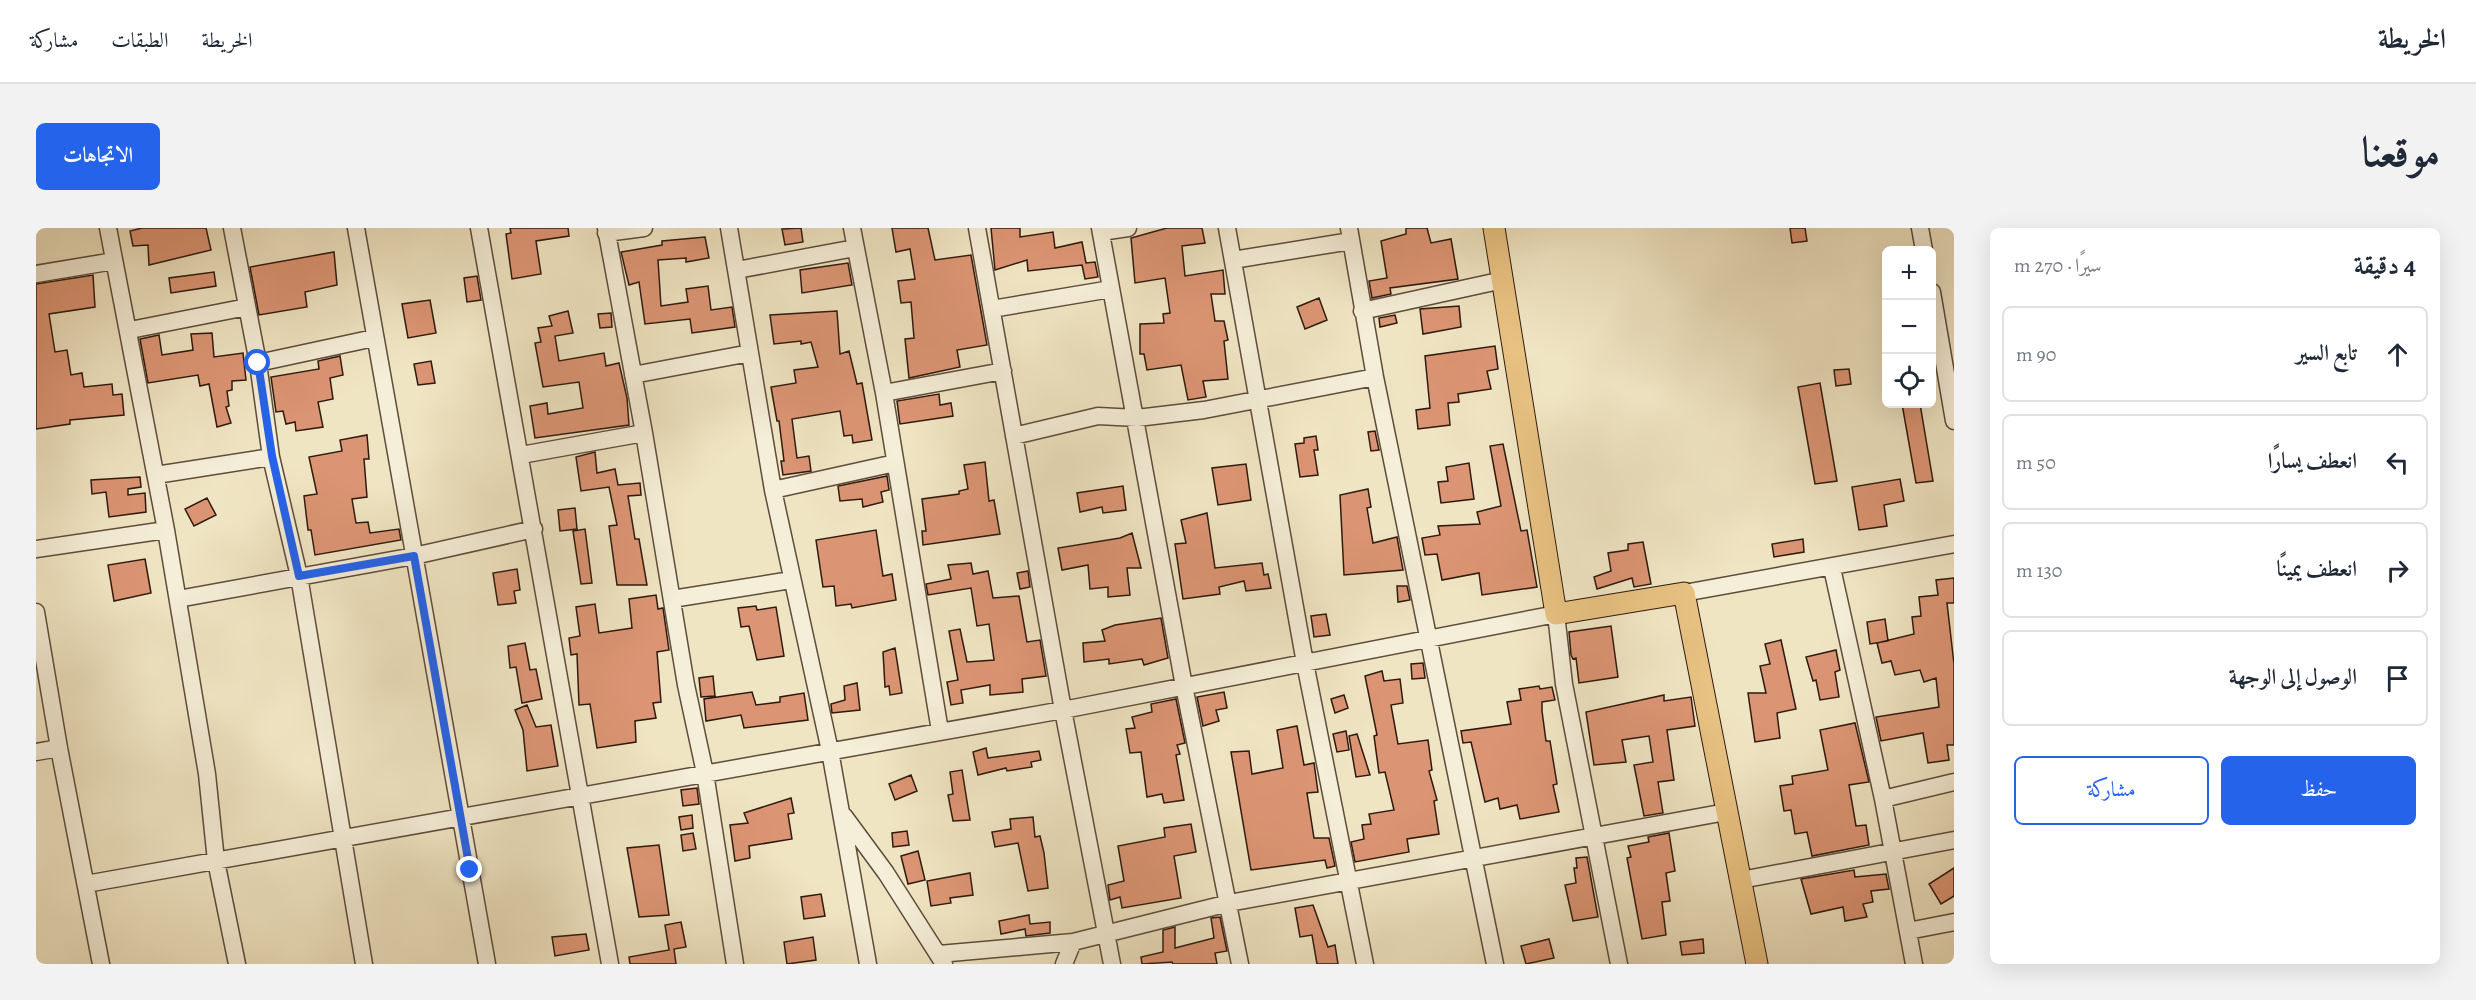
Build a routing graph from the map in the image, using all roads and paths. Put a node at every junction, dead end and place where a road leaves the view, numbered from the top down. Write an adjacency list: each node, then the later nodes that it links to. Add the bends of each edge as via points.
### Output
1 (108, 228): 19 (street)
2 (231, 228): 25 (street)
3 (356, 228): 29 (street)
4 (479, 228): 41 (street)
5 (644, 228): 14 (street)
6 (729, 228): 20 (street)
7 (852, 228): 17 (street)
8 (977, 228): 26 (street)
9 (1128, 228): 13 (street)
10 (1227, 228): 18 (street)
11 (1494, 228): 22 (main road)
12 (1920, 228): 16 (street)
13 (1101, 230): 23 (street)
14 (606, 231): 33 (street)
15 (1350, 235): 18 (street); 27 (street)
16 (1923, 246)
17 (855, 248): 20 (street); 35 (street)
18 (1233, 260): 36 (street)
19 (114, 261): 21 (street); 28 (street)
20 (737, 270): 30 (street)
21 (36, 274)
22 (1503, 280): 27 (street); 58 (main road)
23 (1110, 288): 26 (street); 37 (street)
24 (1933, 300): 38 (street)
25 (247, 307): 28 (street); 31 (street)
26 (992, 309): 32 (street)
27 (1362, 311): 34 (street)
28 (130, 330): 44 (street)
29 (374, 338): 31 (street); 50 (street)
30 (750, 353): 33 (street); 45 (street)
31 (258, 363): 42 (street)
32 (1003, 371): 35 (street); 40 (street)
33 (633, 375): 39 (street)
34 (1375, 377): 36 (street); 59 (street)
35 (884, 393): 43 (street)
36 (1259, 400): 37 (street); 60 (street)
37 (1137, 418): 40 (street, via 1098,416); 61 (street)
38 (1954, 421)
39 (644, 433): 41 (street); 56 (street)
40 (1014, 436): 62 (street)
41 (521, 455): 46 (street)
42 (272, 456): 44 (street); 52 (street)
43 (896, 463): 45 (street); 63 (street)
44 (156, 476): 47 (street)
45 (773, 490): 53 (street)
46 (534, 529): 50 (street); 69 (street)
47 (166, 531): 49 (street); 55 (street)
48 (1954, 544): 51 (street)
49 (36, 549)
50 (414, 556): 52 (street); 73 (street)
51 (1832, 568): 54 (street); 70 (street)
52 (299, 576): 55 (street); 75 (street)
53 (791, 580): 56 (street); 65 (street)
54 (1684, 593): 58 (main road); 71 (main road)
55 (178, 598): 79 (street, via 207,774)
56 (672, 599): 67 (street)
57 (36, 612): 64 (street)
58 (1556, 614): 59 (street); 74 (street, via 1562,672)
59 (1429, 639): 60 (street); 78 (street)
60 (1305, 663): 61 (street); 81 (street)
61 (1184, 686): 62 (street); 83 (street)
62 (1063, 710): 63 (street); 86 (street)
63 (940, 731): 65 (street)
64 (59, 748): 66 (street); 82 (street)
65 (830, 751): 67 (street); 72 (street)
66 (36, 752)
67 (705, 773): 69 (street); 94 (street)
68 (1954, 782): 70 (street)
69 (581, 796): 73 (street); 93 (street)
70 (1883, 799): 77 (street)
71 (1726, 812): 74 (street); 80 (main road)
72 (842, 813): 88 (street); 95 (street)
73 (460, 816): 75 (street); 92 (street)
74 (1592, 835): 78 (street); 101 (street)
75 (342, 838): 79 (street); 91 (street)
76 (1954, 840): 77 (street)
77 (1892, 851): 80 (street); 85 (street)
78 (1473, 859): 81 (street); 100 (street)
79 (216, 861): 82 (street); 90 (street)
80 (1741, 880): 102 (main road)
81 (1349, 882): 83 (street); 99 (street)
82 (86, 884): 89 (street)
83 (1229, 903): 86 (street); 98 (street)
84 (1954, 922): 85 (street)
85 (1908, 931): 103 (street)
86 (1105, 934): 87 (street); 97 (street)
87 (1072, 942): 88 (street); 96 (street)
88 (941, 959)
89 (101, 964)
90 (237, 964)
91 (364, 964)
92 (487, 964)
93 (610, 964)
94 (735, 964)
95 (868, 964)
96 (1064, 964)
97 (1112, 964)
98 (1240, 964)
99 (1365, 964)
100 (1495, 964)
101 (1619, 964)
102 (1757, 964)
103 (1914, 964)

